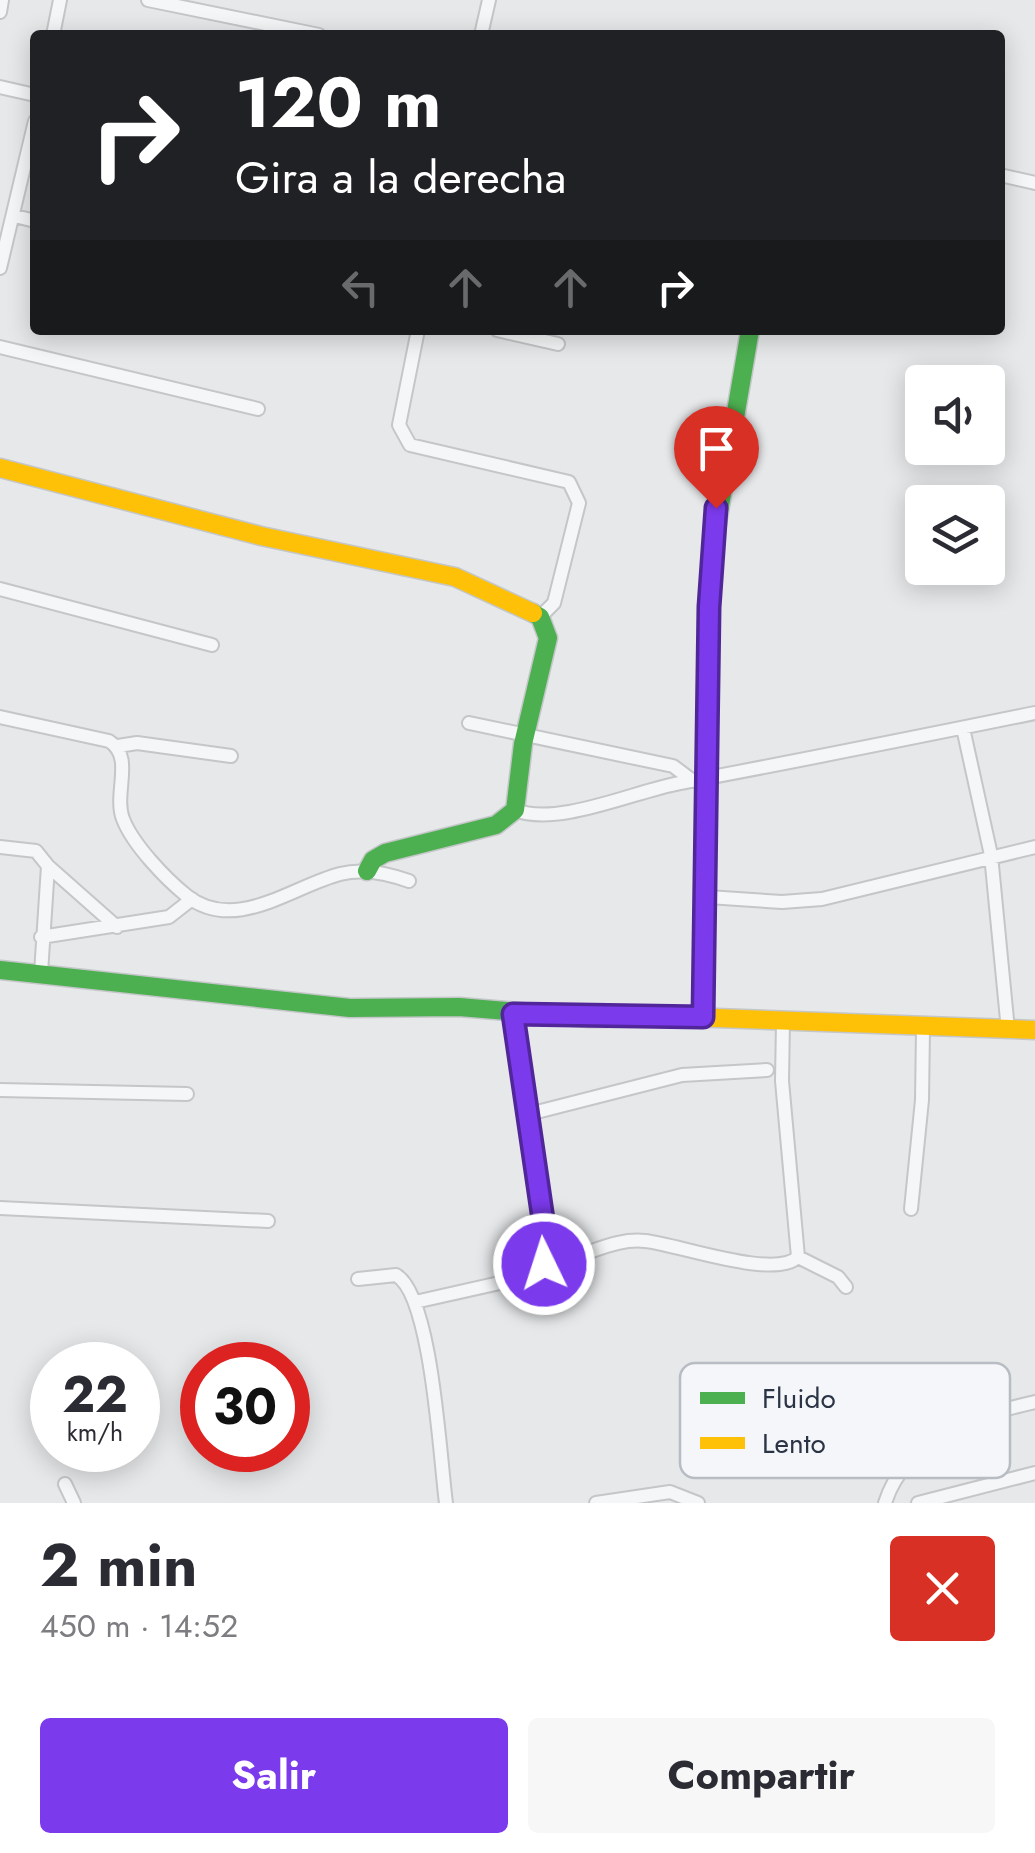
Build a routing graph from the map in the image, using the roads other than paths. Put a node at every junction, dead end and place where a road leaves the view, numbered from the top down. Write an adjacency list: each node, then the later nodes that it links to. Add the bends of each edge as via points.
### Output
1 (2, 0): 5 (street)
2 (60, 0): 6 (street)
3 (148, 0): 7 (street)
4 (489, 0): 8 (street)
5 (0, 12)
6 (54, 30)
7 (295, 30)
8 (482, 30)
9 (0, 87): 10 (street)
10 (30, 94)
11 (30, 145): 14 (street)
12 (1005, 177): 13 (street)
13 (1035, 183)
14 (15, 216): 15 (street); 16 (street)
15 (30, 219)
16 (0, 268)
17 (417, 335): 25 (street, via 399,426 403,440 569,482 578,492 554,602)
18 (519, 335): 20 (street)
19 (749, 335): 34 (street, via 712,558)
20 (558, 344)
21 (0, 346): 22 (street)
22 (258, 409)
23 (0, 468): 25 (street, via 300,546 424,570)
24 (0, 589): 26 (street)
25 (540, 618): 31 (street, via 548,638)
26 (212, 644)
27 (1035, 713): 30 (street)
28 (0, 718): 32 (street)
29 (470, 723): 31 (street)
30 (963, 728): 34 (street); 38 (street)
31 (525, 736): 34 (street, via 678,768); 35 (street)
32 (118, 746): 33 (street); 43 (street, via 118,800 127,828)
33 (230, 756)
34 (701, 780): 35 (street, via 538,814); 42 (street)
35 (515, 810): 40 (street, via 496,825 385,853)
36 (0, 847): 39 (street, via 36,851)
37 (1035, 847): 38 (street)
38 (992, 855): 42 (street, via 822,899); 52 (street)
39 (48, 866): 44 (street); 45 (street)
40 (367, 871): 41 (street); 43 (street, via 336,874 236,909)
41 (409, 881)
42 (708, 897): 49 (street)
43 (192, 899): 44 (street, via 170,916)
44 (116, 926): 45 (street)
45 (42, 937): 47 (street)
46 (0, 970): 47 (street)
47 (41, 973): 48 (street, via 320,1006)
48 (513, 1014): 49 (street); 57 (street)
49 (703, 1017): 50 (street)
50 (783, 1021): 51 (street); 61 (street)
51 (923, 1029): 52 (street); 59 (street)
52 (1008, 1030): 53 (street)
53 (1035, 1030)
54 (767, 1070): 57 (street, via 682,1075)
55 (0, 1090): 56 (street)
56 (187, 1094)
57 (525, 1114): 62 (street)
58 (0, 1208): 60 (street)
59 (911, 1210)
60 (268, 1221)
61 (798, 1256): 62 (street, via 787,1264 736,1260 634,1240); 64 (street)
62 (545, 1261): 65 (street, via 532,1276)
63 (358, 1278): 65 (street, via 396,1276)
64 (846, 1286)
65 (415, 1304): 72 (street)
66 (1035, 1402): 67 (street)
67 (1010, 1408)
68 (1035, 1473): 76 (street)
69 (898, 1478): 75 (street)
70 (65, 1484): 71 (street)
71 (74, 1503)
72 (446, 1503)
73 (596, 1503): 74 (street, via 670,1492)
74 (698, 1503)
75 (885, 1503)
76 (918, 1503)

